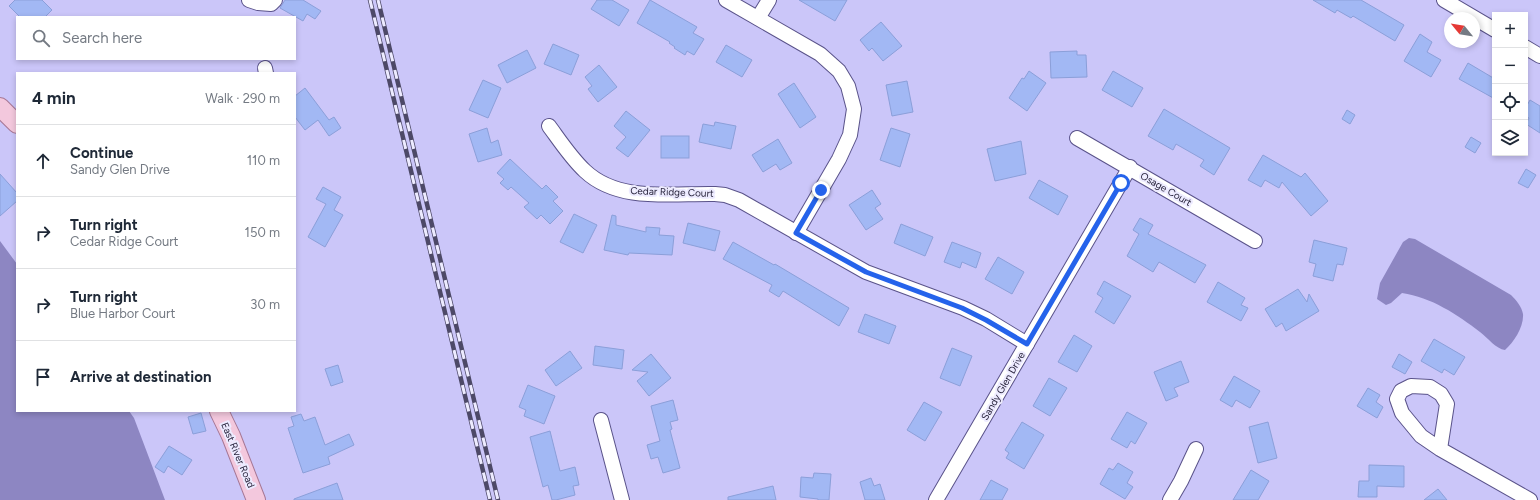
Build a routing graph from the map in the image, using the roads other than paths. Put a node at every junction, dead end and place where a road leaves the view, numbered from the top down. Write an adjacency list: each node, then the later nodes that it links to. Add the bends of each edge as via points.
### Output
1 (248, 0): 2 (street, via 258,4 270,4)
2 (275, 0)
3 (726, 0): 6 (street)
4 (768, 0): 6 (street)
5 (1444, 0): 7 (street)
6 (758, 18): 15 (street, via 820,54 833,65 842,75 853,101 854,118 847,143)
7 (1492, 28)
8 (1527, 48): 9 (street)
9 (1540, 56)
10 (0, 106): 11 (main road)
11 (16, 123)
12 (549, 126): 15 (street, Cedar Ridge Court, via 578,165 595,179 612,188 648,194 725,195 739,200)
13 (1077, 138): 14 (street, Osage Court)
14 (1130, 167): 16 (street, Osage Court); 17 (street, Sandy Glen Drive)
15 (796, 233): 17 (street, Cedar Ridge Court, via 866,272 962,308)
16 (1255, 241)
17 (1027, 344): 24 (street, Sandy Glen Drive)
18 (219, 412): 22 (main road, East River Road)
19 (601, 420): 23 (street)
20 (1196, 449): 25 (street)
21 (1440, 449): 21 (street, via 1447,404 1442,394 1430,386 1411,386 1401,391 1397,400 1402,413 1421,436); 26 (street)
22 (256, 500)
23 (622, 500)
24 (936, 500)
25 (1170, 500)
26 (1530, 500)

